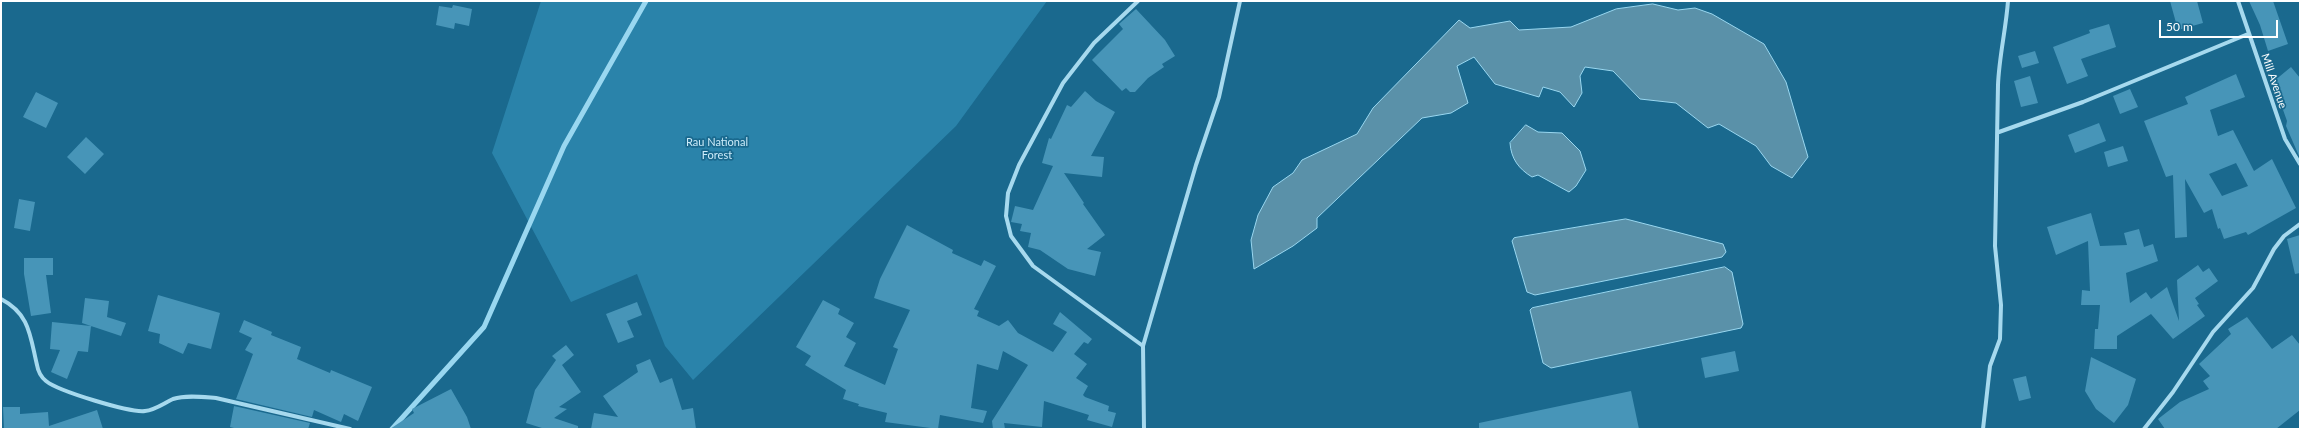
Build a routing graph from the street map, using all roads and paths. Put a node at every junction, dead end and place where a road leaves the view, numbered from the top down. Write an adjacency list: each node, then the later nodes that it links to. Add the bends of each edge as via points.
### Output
1 (1138, 1): 10 (street, via 1094,43 1063,84 1019,165 1008,193 1006,216 1011,236 1033,266)
2 (1240, 1): 10 (street, via 1219,97 1196,165)
3 (2008, 1): 6 (street, via 2006,32 1999,62)
4 (2238, 1): 5 (street, Mill Avenue)
5 (2248, 34): 6 (street, via 2083,102); 7 (street, Mill Avenue, via 2285,139)
6 (1999, 132): 13 (street, via 1995,246 2001,305 2000,339 1990,366)
7 (2300, 164)
8 (2300, 224): 14 (street, via 2284,236 2274,249 2253,288 2213,332 2173,392)
9 (1, 299): 11 (street, via 12,305 26,322 38,370 47,381 57,386 139,411 150,410 175,399 196,396 216,398)
10 (1143, 346): 12 (street)
11 (350, 429)
12 (1144, 429)
13 (1983, 429)
14 (2144, 429)

